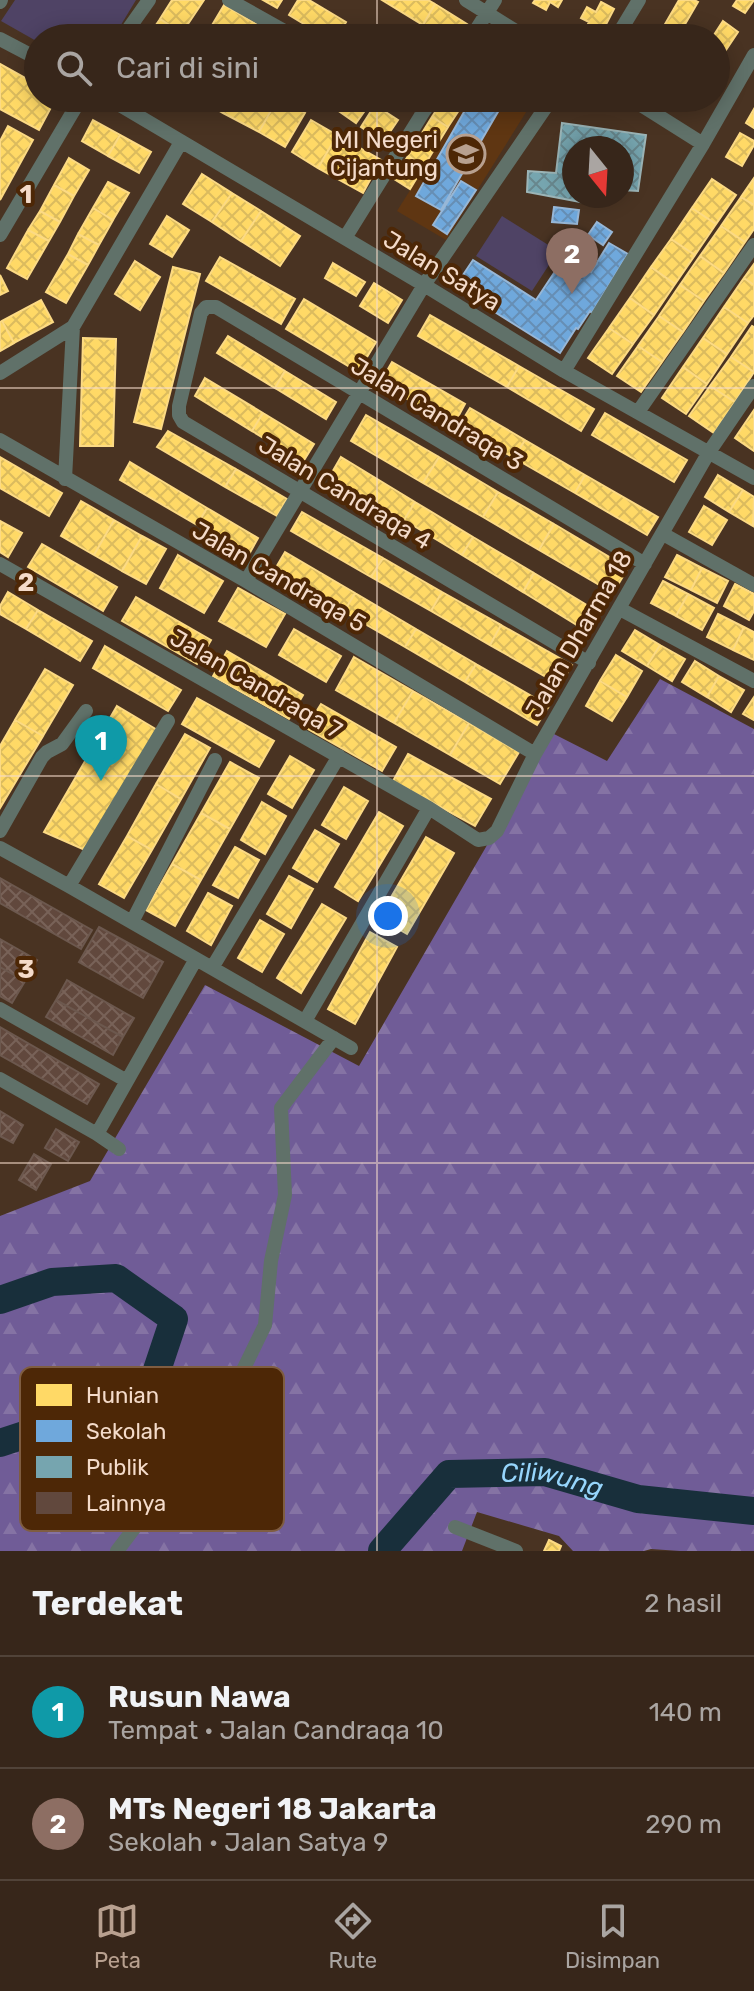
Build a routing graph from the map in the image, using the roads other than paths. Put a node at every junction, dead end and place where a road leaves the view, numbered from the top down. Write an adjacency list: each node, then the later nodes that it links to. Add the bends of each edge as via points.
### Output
1 (149, 0): 7 (street)
2 (229, 0): 8 (street)
3 (466, 0): 6 (street)
4 (495, 0): 6 (street)
5 (639, 0): 11 (street)
6 (487, 13): 9 (street); 10 (street)
7 (132, 24)
8 (272, 24)
9 (480, 24)
10 (505, 24)
11 (624, 24)
12 (0, 39): 13 (street)
13 (24, 52)
14 (754, 55): 15 (street)
15 (730, 97)
16 (73, 112): 24 (street)
17 (131, 112): 22 (street, Jalan Satya)
18 (423, 112): 25 (street)
19 (542, 112): 27 (street)
20 (652, 112): 23 (street)
21 (721, 112): 23 (street)
22 (181, 142): 25 (street, Jalan Satya); 29 (street)
23 (703, 144): 30 (street)
24 (0, 235)
25 (345, 238): 27 (street, Jalan Satya)
26 (754, 245): 34 (street)
27 (424, 285): 30 (street, Jalan Satya); 33 (street)
28 (206, 307): 33 (street, Jalan Candraqa 3, via 216,307); 39 (street, Jalan Candraqa 4, via 179,415)
29 (73, 327): 31 (street); 38 (street)
30 (564, 371): 34 (street, Jalan Satya)
31 (0, 373)
32 (754, 386): 36 (street, Jalan Dharma 18)
33 (358, 392): 39 (street); 42 (street, Jalan Candraqa 3)
34 (638, 412): 36 (street, Jalan Satya)
35 (0, 440): 38 (street, Jalan Candraqa 5)
36 (709, 452): 37 (street, Jalan Satya); 40 (street, Jalan Dharma 18)
37 (754, 478)
38 (65, 479): 43 (street, Jalan Candraqa 5)
39 (298, 491): 43 (street); 46 (street, Jalan Candraqa 4)
40 (663, 534): 42 (street, Jalan Dharma 18); 44 (street)
41 (0, 564): 51 (street, Jalan Candraqa 7)
42 (645, 564): 45 (street, Jalan Dharma 18)
43 (246, 581): 50 (street, Jalan Candraqa 5)
44 (754, 585)
45 (620, 609): 46 (street, Jalan Dharma 18); 47 (street)
46 (589, 663): 50 (street, Jalan Dharma 18)
47 (754, 681)
48 (86, 711): 54 (street, via 62,744 42,757)
49 (168, 721): 57 (street)
50 (535, 754): 55 (street, Jalan Dharma 18)
51 (339, 756): 53 (street, Jalan Candraqa 7); 60 (street)
52 (215, 760): 58 (street)
53 (429, 808): 55 (street, Jalan Candraqa 7, via 478,840); 62 (street)
54 (0, 831)
55 (489, 838)
56 (0, 848): 57 (street)
57 (69, 886): 58 (street)
58 (132, 922): 59 (street)
59 (196, 959): 60 (street); 66 (street)
60 (212, 968): 62 (street)
61 (0, 1009): 66 (street)
62 (305, 1021): 63 (street)
63 (334, 1038): 64 (street); 69 (street, via 281,1108 285,1195 265,1325)
64 (351, 1048)
65 (0, 1079): 67 (street)
66 (127, 1081): 67 (street)
67 (97, 1134): 68 (street)
68 (119, 1149)
69 (244, 1367)
70 (455, 1527): 73 (street)
71 (132, 1531): 72 (street)
72 (117, 1551)
73 (516, 1551)

